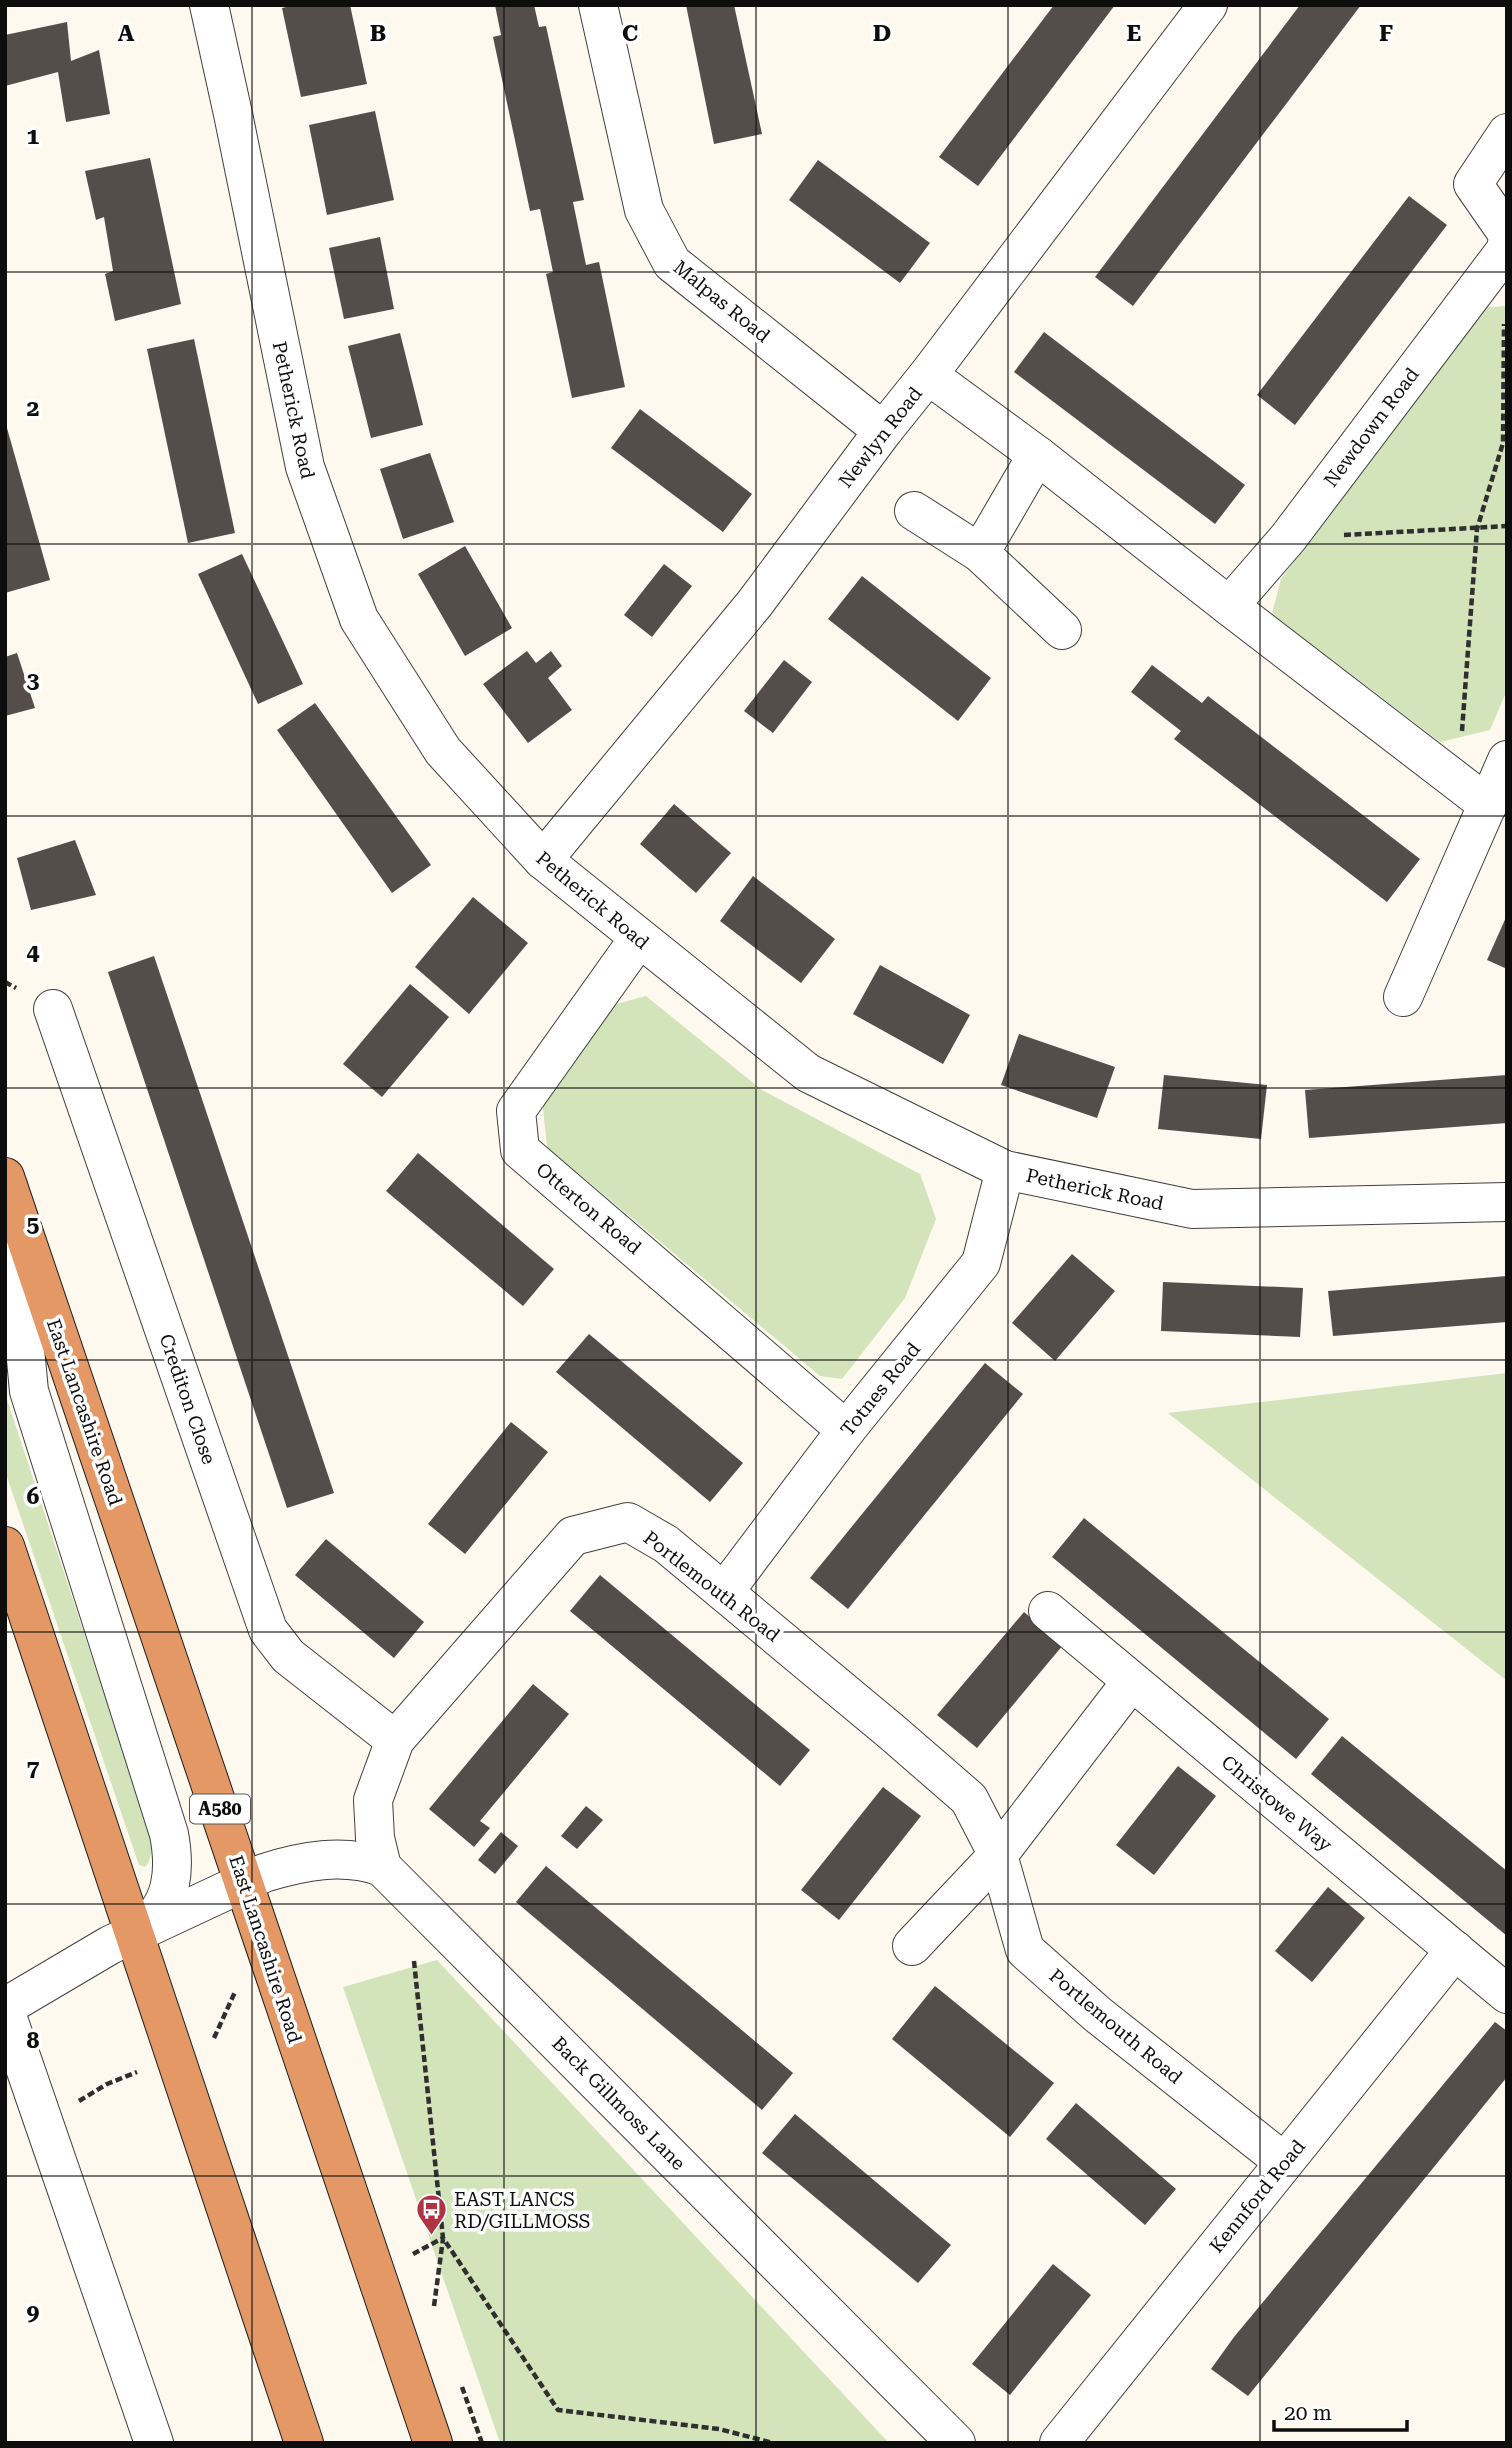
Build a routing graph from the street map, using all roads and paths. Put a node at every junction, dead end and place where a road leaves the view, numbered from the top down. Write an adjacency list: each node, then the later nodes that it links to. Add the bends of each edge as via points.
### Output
1 (209, 5): 21 (street, Petherick Road, via 304,467 359,620 443,751)
2 (598, 5): 9 (street, Malpas Road, via 644,210 672,263)
3 (1208, 5): 8 (street, Newlyn Road)
4 (1507, 133): 5 (street, via 1473,184)
5 (1507, 233)
6 (1507, 244): 14 (street, Newdown Road)
7 (1504, 320): 13 (path, via 1503,443)
8 (928, 375): 9 (street, Newlyn Road); 10 (street)
9 (883, 431): 21 (street, Newlyn Road, via 755,603)
10 (1037, 455): 15 (street); 16 (street)
11 (914, 511): 15 (street)
12 (1507, 526): 13 (path)
13 (1477, 529): 14 (path); 19 (path)
14 (1288, 538): 16 (street, Newdown Road)
15 (980, 554): 17 (street)
16 (1229, 606): 19 (street)
17 (1062, 630)
18 (1507, 760): 20 (street)
19 (1458, 781): 20 (street)
20 (1488, 805): 23 (street)
21 (543, 860): 22 (street, Petherick Road)
22 (639, 938): 25 (street, Petherick Road, via 808,1073); 28 (street, Otterton Road, via 516,1111 520,1150)
23 (1403, 997)
24 (53, 1009): 33 (street, Crediton Close, via 268,1630 288,1656)
25 (1005, 1170): 27 (street, Petherick Road, via 1192,1209); 28 (street, Totnes Road, via 981,1263)
26 (8, 1185): 36 (highway, East Lancashire Road / A580); 37 (street, via 29,1391 173,1856 168,1896 149,1924)
27 (1507, 1202)
28 (846, 1430): 30 (street, Totnes Road)
29 (5, 1546): 37 (highway)
30 (724, 1592): 33 (street, Portlemouth Road, via 666,1544 628,1522 573,1536); 34 (street, Portlemouth Road, via 970,1799)
31 (1048, 1611): 32 (street, Christowe Way)
32 (1131, 1682): 34 (street); 39 (street, Christowe Way)
33 (395, 1740): 35 (street, Portlemouth Road, via 373,1800)
34 (998, 1855): 38 (street); 43 (street, Portlemouth Road, via 1026,1950 1097,2014)
35 (382, 1867): 36 (street, via 349,1859 314,1861 289,1865); 52 (street, Back Gillmoss Lane)
36 (243, 1883): 37 (street); 49 (highway, East Lancashire Road / A580)
37 (136, 1934): 42 (street, via 81,1960); 48 (highway)
38 (912, 1946)
39 (1455, 1950): 41 (street, Christowe Way); 43 (street, Kennford Road)
40 (414, 1960): 44 (path)
41 (1507, 1994)
42 (5, 2008): 47 (street)
43 (1284, 2162): 53 (street, Kennford Road)
44 (443, 2238): 45 (path, via 433,2303); 51 (path, via 558,2410 719,2429)
45 (438, 2315)
46 (460, 2379): 50 (path)
47 (154, 2443)
48 (304, 2443)
49 (433, 2443)
50 (482, 2443)
51 (773, 2443)
52 (956, 2443)
53 (1059, 2443)

